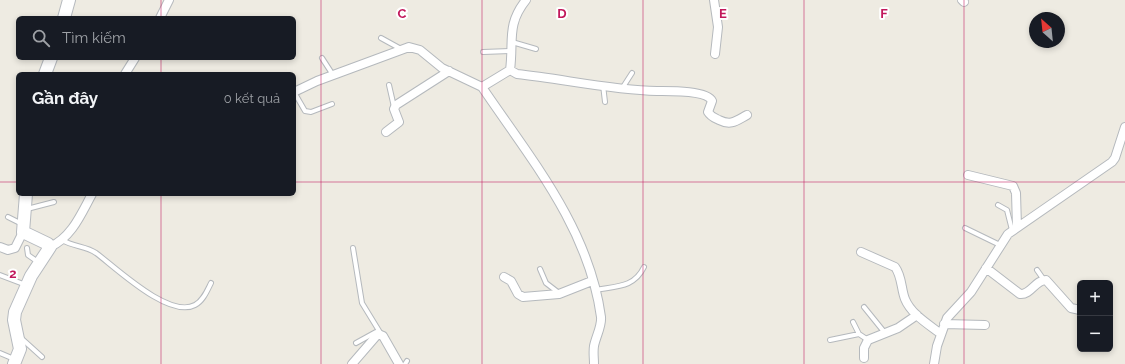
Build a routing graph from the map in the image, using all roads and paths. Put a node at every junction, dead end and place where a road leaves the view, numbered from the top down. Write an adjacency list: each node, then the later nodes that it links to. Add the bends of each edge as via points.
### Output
1 (69, 0): 5 (street)
2 (170, 0): 6 (street)
3 (526, 0): 8 (street, via 515,16)
4 (714, 0): 13 (street, via 718,32)
5 (65, 16)
6 (161, 16)
7 (381, 38): 9 (lane)
8 (512, 42): 10 (lane); 11 (street)
9 (402, 49): 20 (street, via 409,47 420,50); 22 (street)
10 (536, 49)
11 (511, 51): 12 (lane); 17 (street)
12 (483, 52)
13 (715, 54)
14 (322, 58): 22 (lane)
15 (50, 60): 18 (street)
16 (134, 60): 19 (street)
17 (510, 70): 24 (street, via 517,74); 25 (street)
18 (46, 72)
19 (126, 72)
20 (449, 72): 25 (street); 31 (street)
21 (632, 73): 26 (lane)
22 (333, 75): 27 (street)
23 (389, 85): 31 (lane)
24 (603, 85): 26 (street); 29 (lane)
25 (482, 87): 60 (street, via 567,213)
26 (623, 88): 32 (street, via 707,95 712,101 708,112 727,124)
27 (296, 91)
28 (296, 95): 30 (lane, via 305,111 311,112)
29 (605, 102)
30 (332, 104)
31 (394, 107): 34 (street, via 399,122)
32 (747, 115)
33 (1125, 127): 44 (street, via 1112,162)
34 (386, 132)
35 (968, 175): 44 (street, via 1013,186 1016,193)
36 (26, 196): 40 (street)
37 (91, 196): 45 (street)
38 (54, 202): 40 (lane)
39 (998, 205): 44 (lane, via 1007,210)
40 (25, 209): 42 (street)
41 (8, 217): 42 (lane)
42 (22, 228): 47 (street, via 15,248 8,250); 48 (street)
43 (965, 228): 46 (lane)
44 (1014, 229): 46 (street)
45 (62, 240): 48 (street); 61 (lane, via 76,247 91,250 147,293 185,308 193,306 203,298)
46 (1000, 245): 54 (street)
47 (0, 247)
48 (50, 247): 52 (street)
49 (27, 248): 52 (lane, via 28,255)
50 (353, 248): 71 (lane, via 362,303)
51 (861, 252): 67 (street, via 896,268 905,298)
52 (40, 264): 62 (street)
53 (644, 267): 63 (lane, via 640,276 632,282)
54 (986, 268): 59 (street, via 1020,294 1026,293); 69 (street, via 971,292)
55 (540, 269): 64 (lane, via 546,283)
56 (1038, 270): 59 (lane)
57 (0, 275): 62 (lane)
58 (504, 277): 64 (street, via 511,281 518,294 523,297)
59 (1044, 280): 66 (street, via 1050,282 1071,308)
60 (592, 281): 63 (street); 64 (street)
61 (211, 283)
62 (27, 285): 75 (street, via 15,312)
63 (594, 290): 85 (street, via 601,322 593,348)
64 (559, 294)
65 (864, 307): 72 (lane)
66 (1077, 309)
67 (917, 315): 72 (street, via 898,328); 74 (street)
68 (853, 322): 73 (lane)
69 (944, 324): 70 (street); 74 (street)
70 (985, 325)
71 (380, 332): 78 (lane); 83 (street); 84 (street)
72 (885, 333): 77 (street)
73 (859, 334): 76 (lane); 77 (lane)
74 (941, 334): 86 (street)
75 (17, 335): 80 (lane); 82 (street, via 20,349)
76 (830, 340)
77 (868, 340): 81 (street, via 864,348)
78 (356, 344)
79 (0, 353): 82 (lane)
80 (42, 357)
81 (864, 358)
82 (15, 362)
83 (404, 363)
84 (352, 364)
85 (594, 364)
86 (934, 364)

